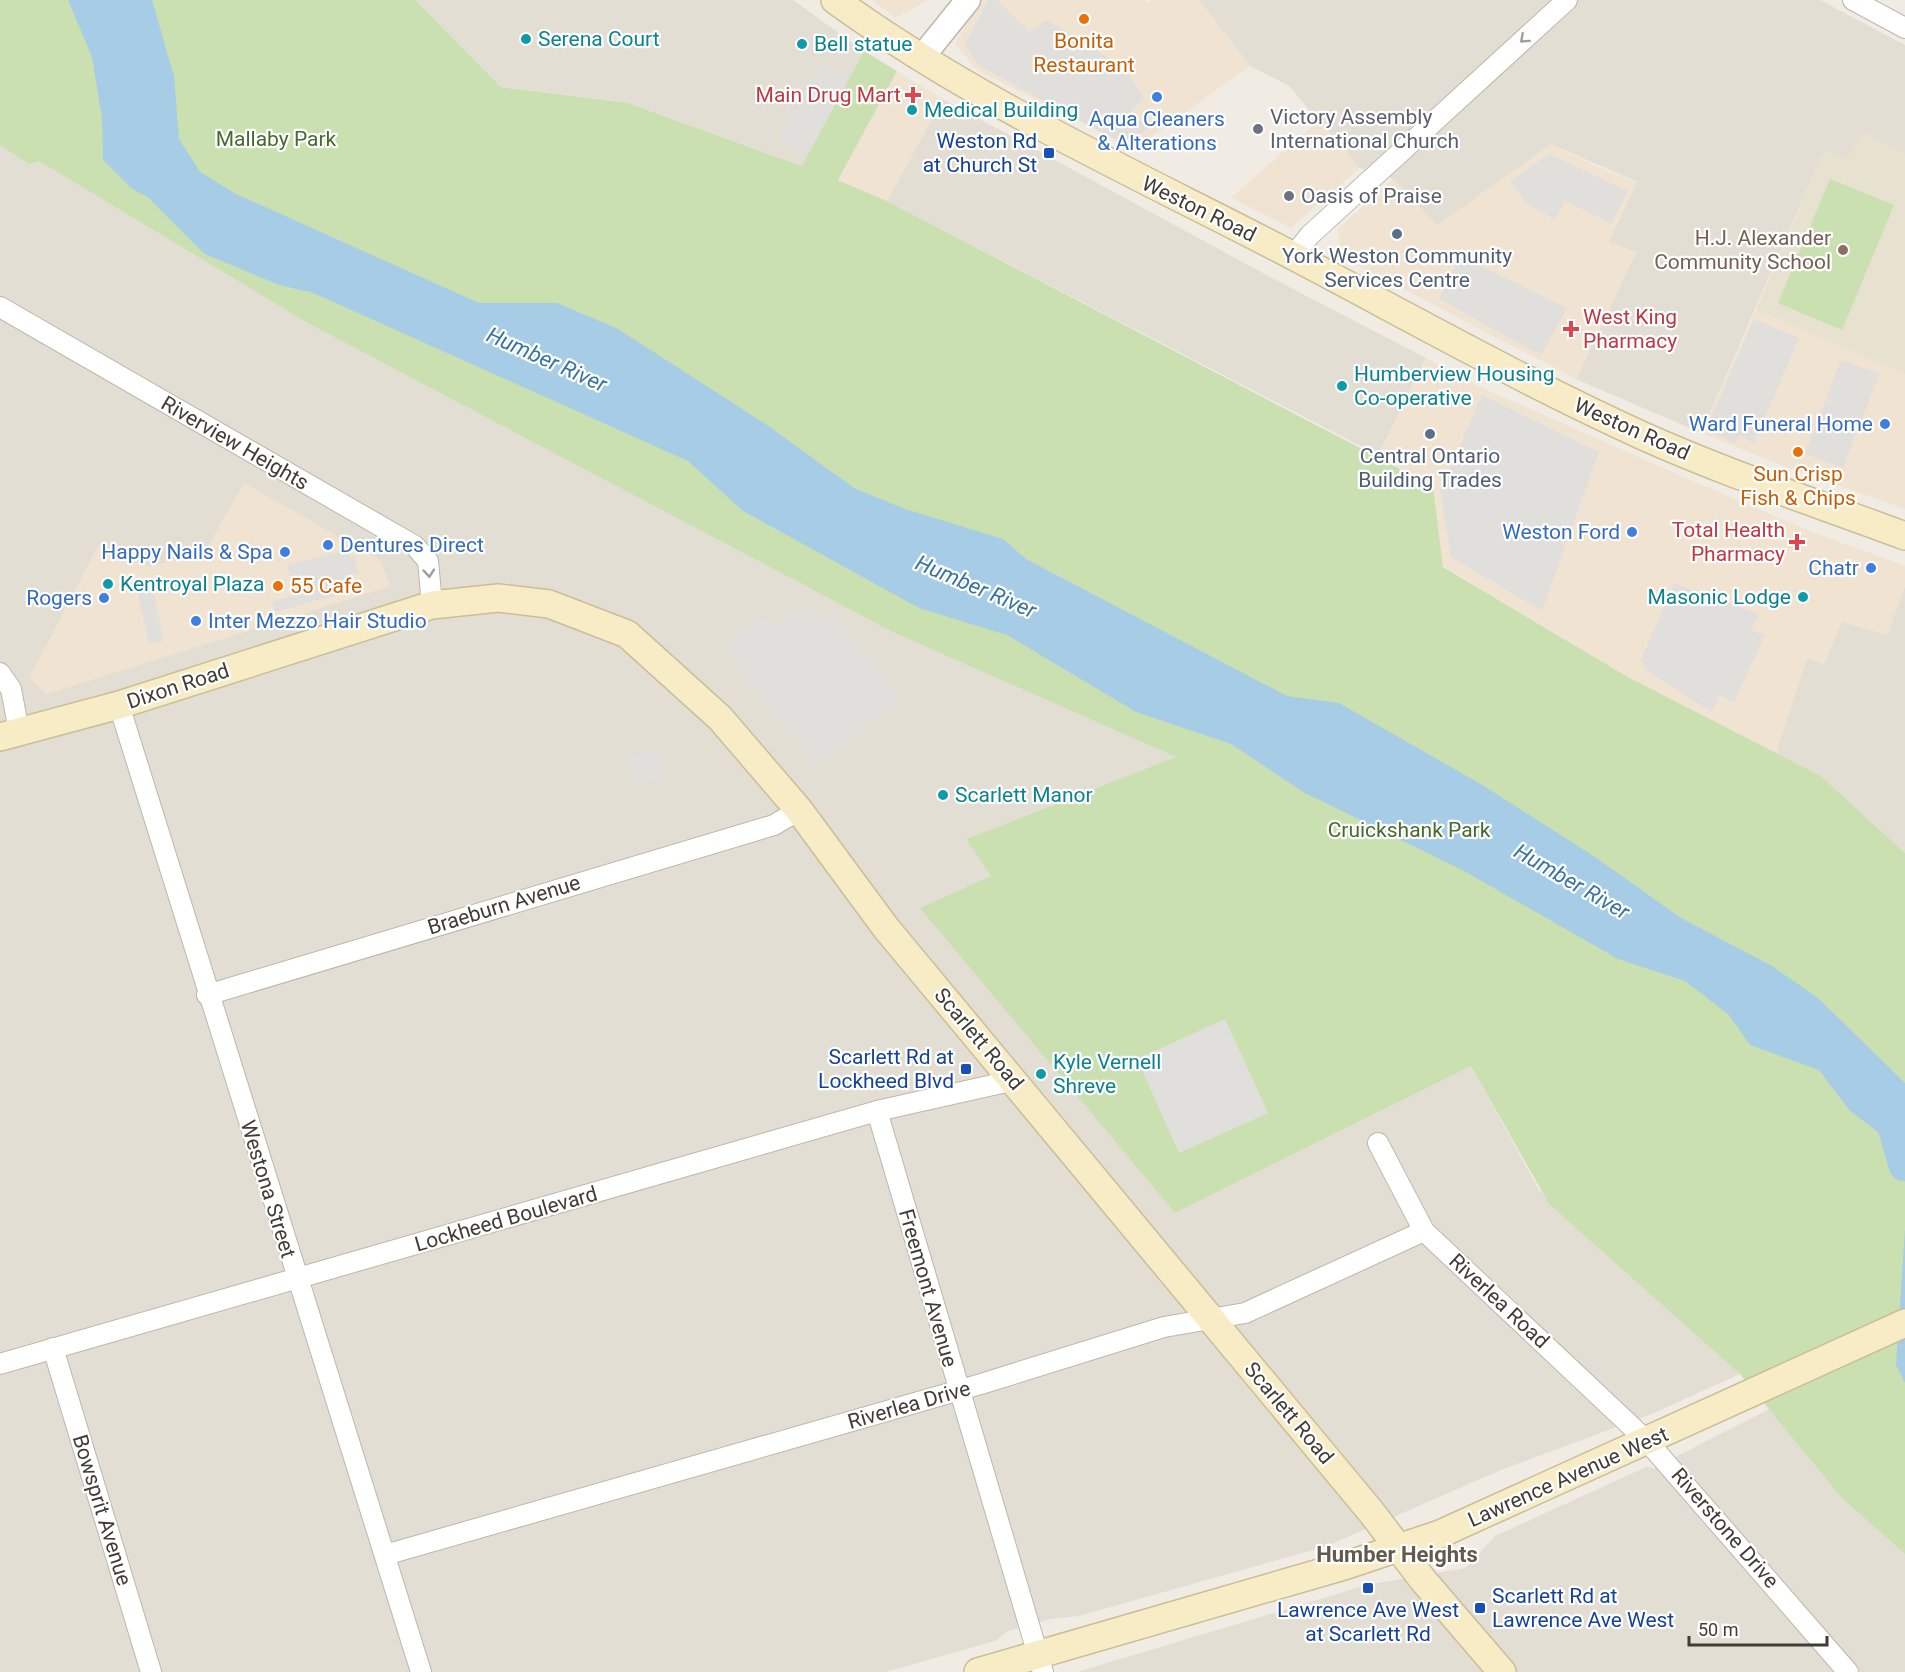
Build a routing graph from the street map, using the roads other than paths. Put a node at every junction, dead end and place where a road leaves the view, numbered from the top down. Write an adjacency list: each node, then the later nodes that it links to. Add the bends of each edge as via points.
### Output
1 (835, 0): 6 (main road, Weston Road)
2 (968, 0): 6 (street)
3 (1567, 0): 7 (street, one-way to 7, via 1310,234)
4 (1852, 0): 5 (street)
5 (1905, 28)
6 (922, 57): 7 (main road, Weston Road, via 1116,168)
7 (1293, 256): 9 (main road, Weston Road, via 1544,389 1644,436)
8 (0, 307): 10 (street, Riverview Heights, one-way to 10, via 415,546 428,561)
9 (1905, 536)
10 (432, 606): 11 (main road, Scarlett Road); 15 (main road, Scarlett Road, via 498,598 549,604 627,634 720,718)
11 (354, 630): 13 (main road, Dixon Road)
12 (0, 673): 14 (street, via 11,688)
13 (119, 705): 14 (main road, Dixon Road); 16 (street, Westona Street)
14 (10, 734)
15 (799, 810): 16 (street, Braeburn Avenue, via 774,825); 17 (main road, Scarlett Road, via 886,928)
16 (207, 995): 21 (street, Westona Street)
17 (1015, 1080): 18 (street, Lockheed Boulevard); 22 (main road, Scarlett Road)
18 (877, 1112): 21 (street, Lockheed Boulevard); 26 (street, Freemont Avenue)
19 (1378, 1143): 20 (street, Riverlea Road)
20 (1424, 1231): 22 (street, Riverlea Drive, via 1245,1313); 27 (street, Riverlea Road)
21 (297, 1279): 24 (street, Lockheed Boulevard); 29 (street, Westona Street)
22 (1210, 1318): 26 (street, Riverlea Drive, via 1164,1327); 28 (main road, Scarlett Road)
23 (1905, 1323): 27 (main road, Lawrence Avenue West)
24 (53, 1348): 25 (street, Lockheed Boulevard); 31 (street, Bowsprit Avenue)
25 (0, 1364)
26 (958, 1391): 29 (street, Riverlea Drive); 30 (street, Freemont Avenue)
27 (1647, 1441): 28 (main road, Lawrence Avenue West, via 1440,1534); 35 (street, Riverstone Drive)
28 (1399, 1548): 30 (main road, Lawrence Avenue West); 34 (main road, Scarlett Road)
29 (385, 1555): 32 (street, Westona Street)
30 (1040, 1663): 33 (main road, Lawrence Avenue West)
31 (151, 1672)
32 (421, 1672)
33 (978, 1672)
34 (1502, 1672)
35 (1848, 1672)

